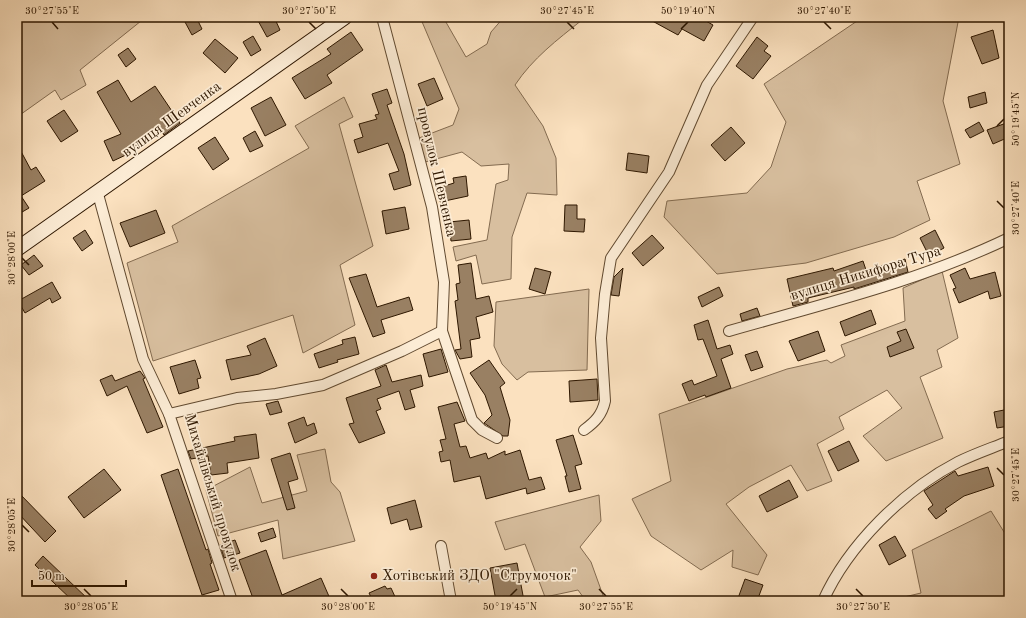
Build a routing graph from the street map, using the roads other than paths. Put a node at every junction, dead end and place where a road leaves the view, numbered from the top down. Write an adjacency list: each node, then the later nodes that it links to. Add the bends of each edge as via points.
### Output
1 (345, 17): 4 (street, вулиця Шевченка)
2 (382, 17): 7 (street, провулок Шевченка, via 432,206 444,282)
3 (753, 17): 10 (street, via 707,85 668,172 612,258 605,294 602,338 605,401 603,412)
4 (98, 194): 6 (street, вулиця Шевченка); 9 (street, via 143,358)
5 (1009, 238): 8 (street, вулиця Никифора Тура, via 976,254 906,280)
6 (17, 249)
7 (442, 331): 9 (street, Михайлівський провулок, via 323,385 237,398); 11 (street, провулок Шевченка, via 472,420 482,430)
8 (729, 331)
9 (169, 414): 14 (street, Михайлівський провулок)
10 (584, 430)
11 (497, 438)
12 (1009, 441): 16 (street, via 958,462 917,488 864,537 846,561)
13 (441, 546): 15 (street)
14 (232, 601)
15 (451, 601)
16 (823, 601)

